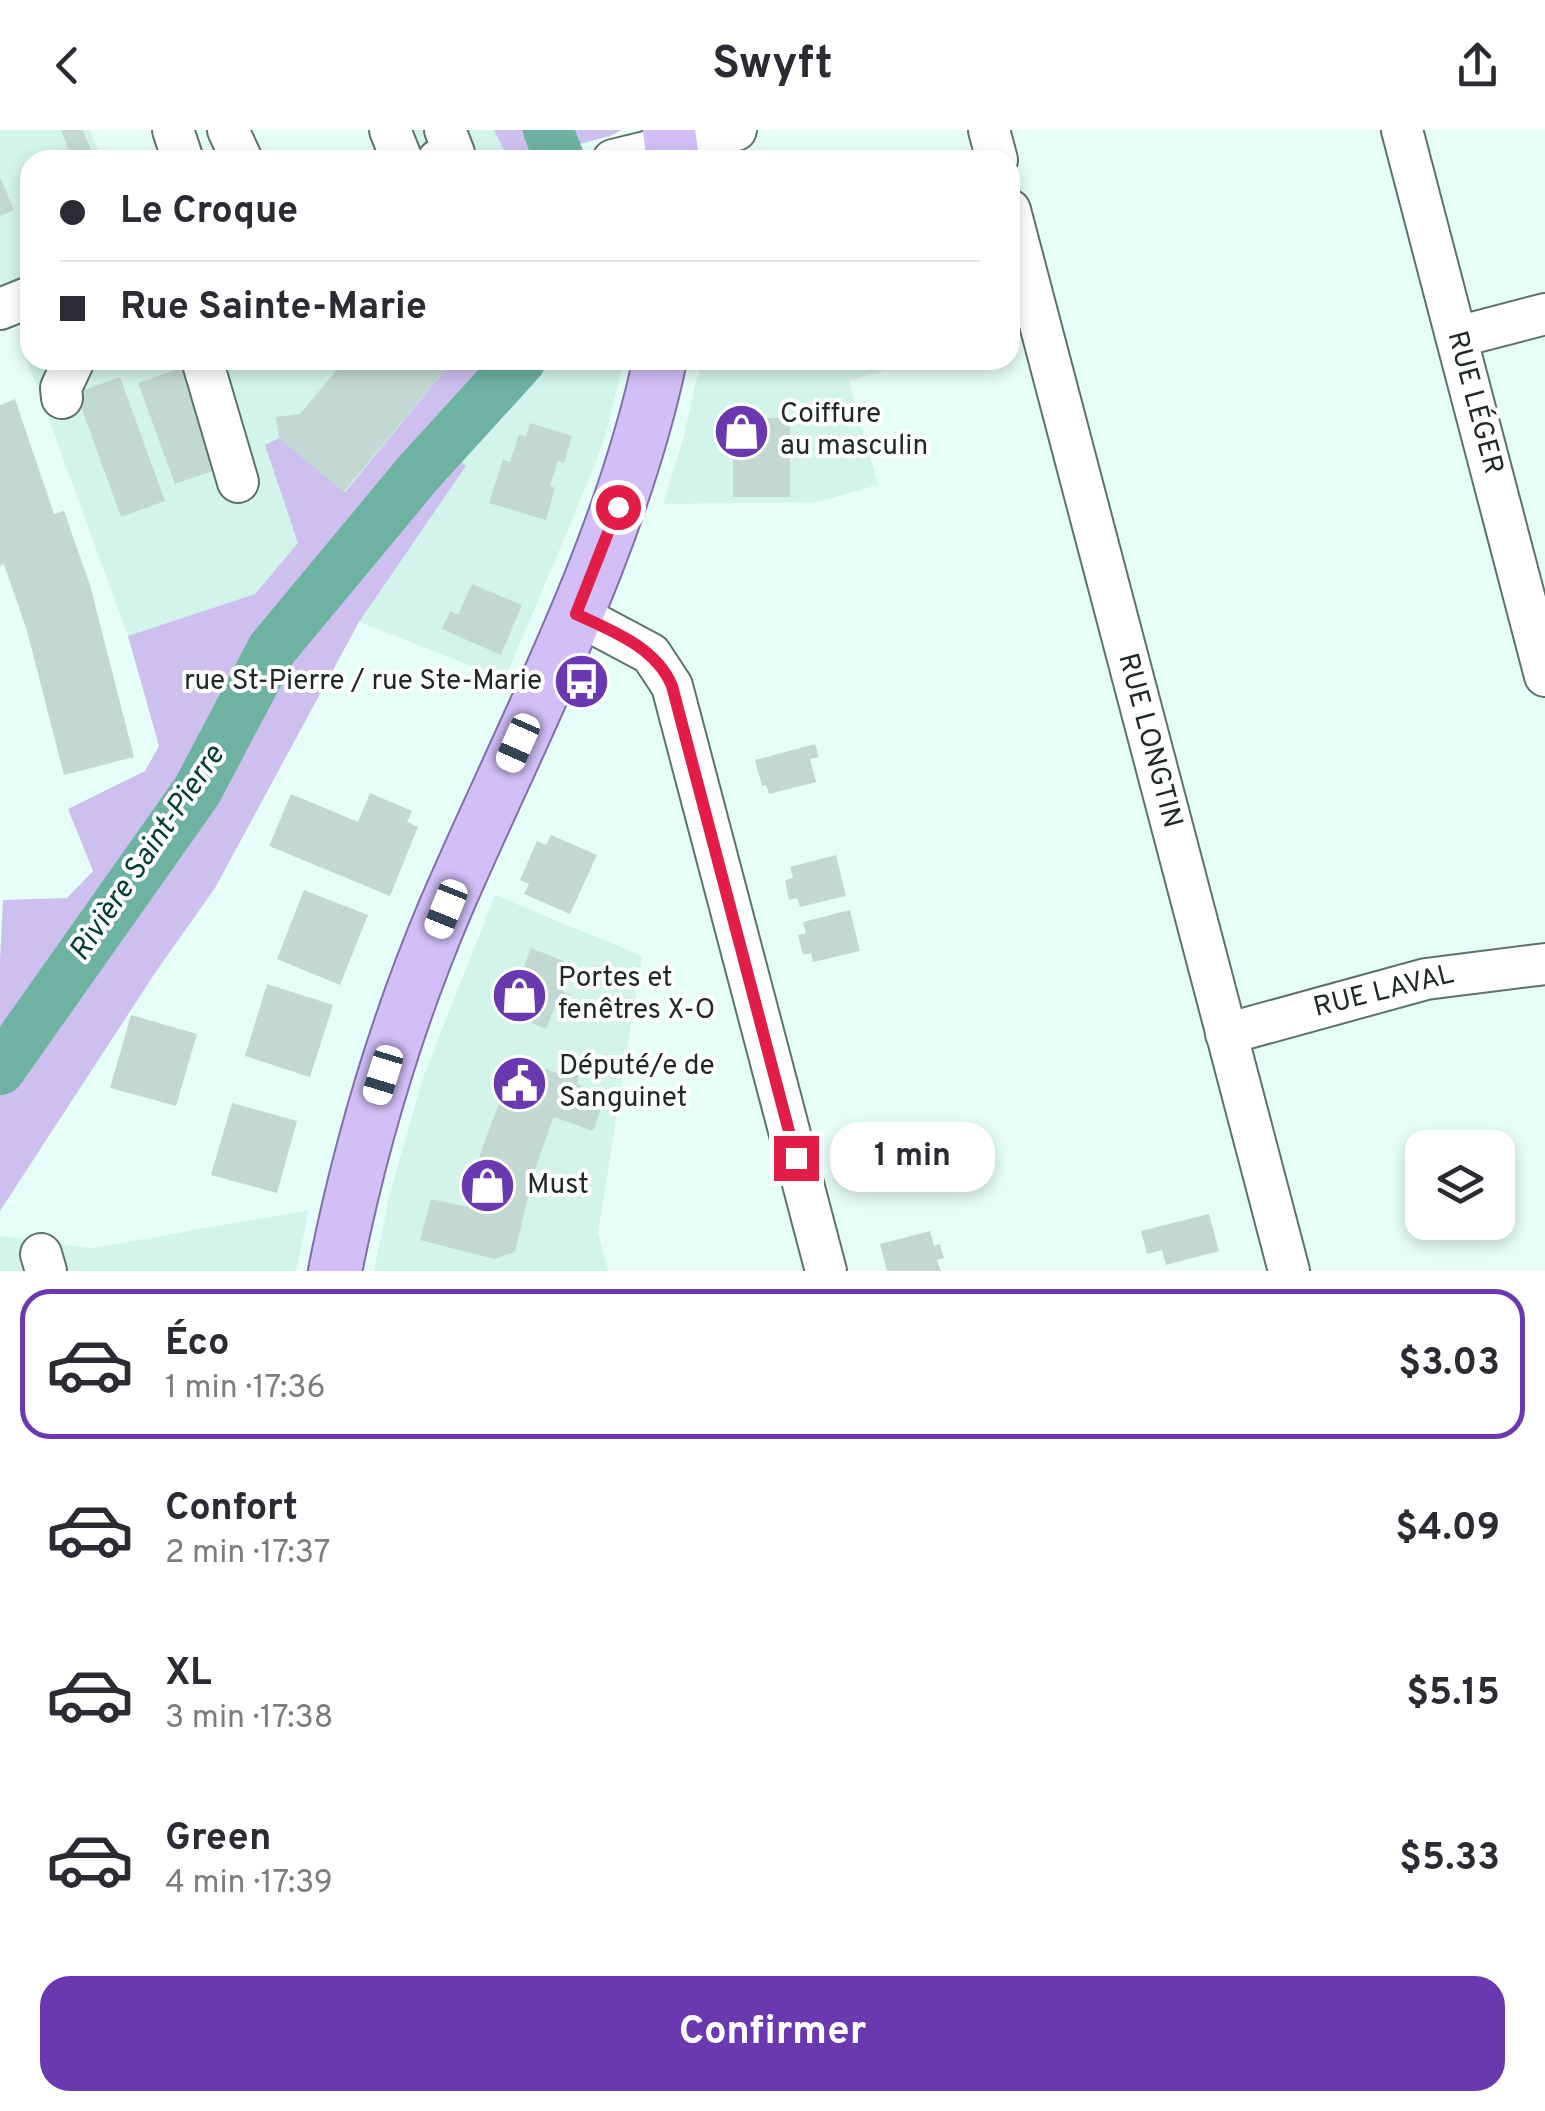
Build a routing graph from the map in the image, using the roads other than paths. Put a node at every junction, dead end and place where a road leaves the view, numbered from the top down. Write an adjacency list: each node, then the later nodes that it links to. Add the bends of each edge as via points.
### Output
1 (736, 130): 3 (street)
2 (1402, 130): 6 (street, RUE LÉGER)
3 (671, 145)
4 (1020, 248): 13 (street, RUE LONGTIN)
5 (1545, 314): 6 (street)
6 (1457, 337): 11 (street, RUE LÉGER)
7 (205, 370): 9 (street)
8 (657, 370): 10 (main road, via 628,478)
9 (238, 482)
10 (576, 614): 14 (main road, via 396,1036); 15 (street, via 644,649 672,686)
11 (1545, 676)
12 (1545, 964): 13 (street, RUE LAVAL, via 1426,979)
13 (1226, 1034): 16 (street, RUE LONGTIN)
14 (336, 1271)
15 (826, 1271)
16 (1289, 1271)

